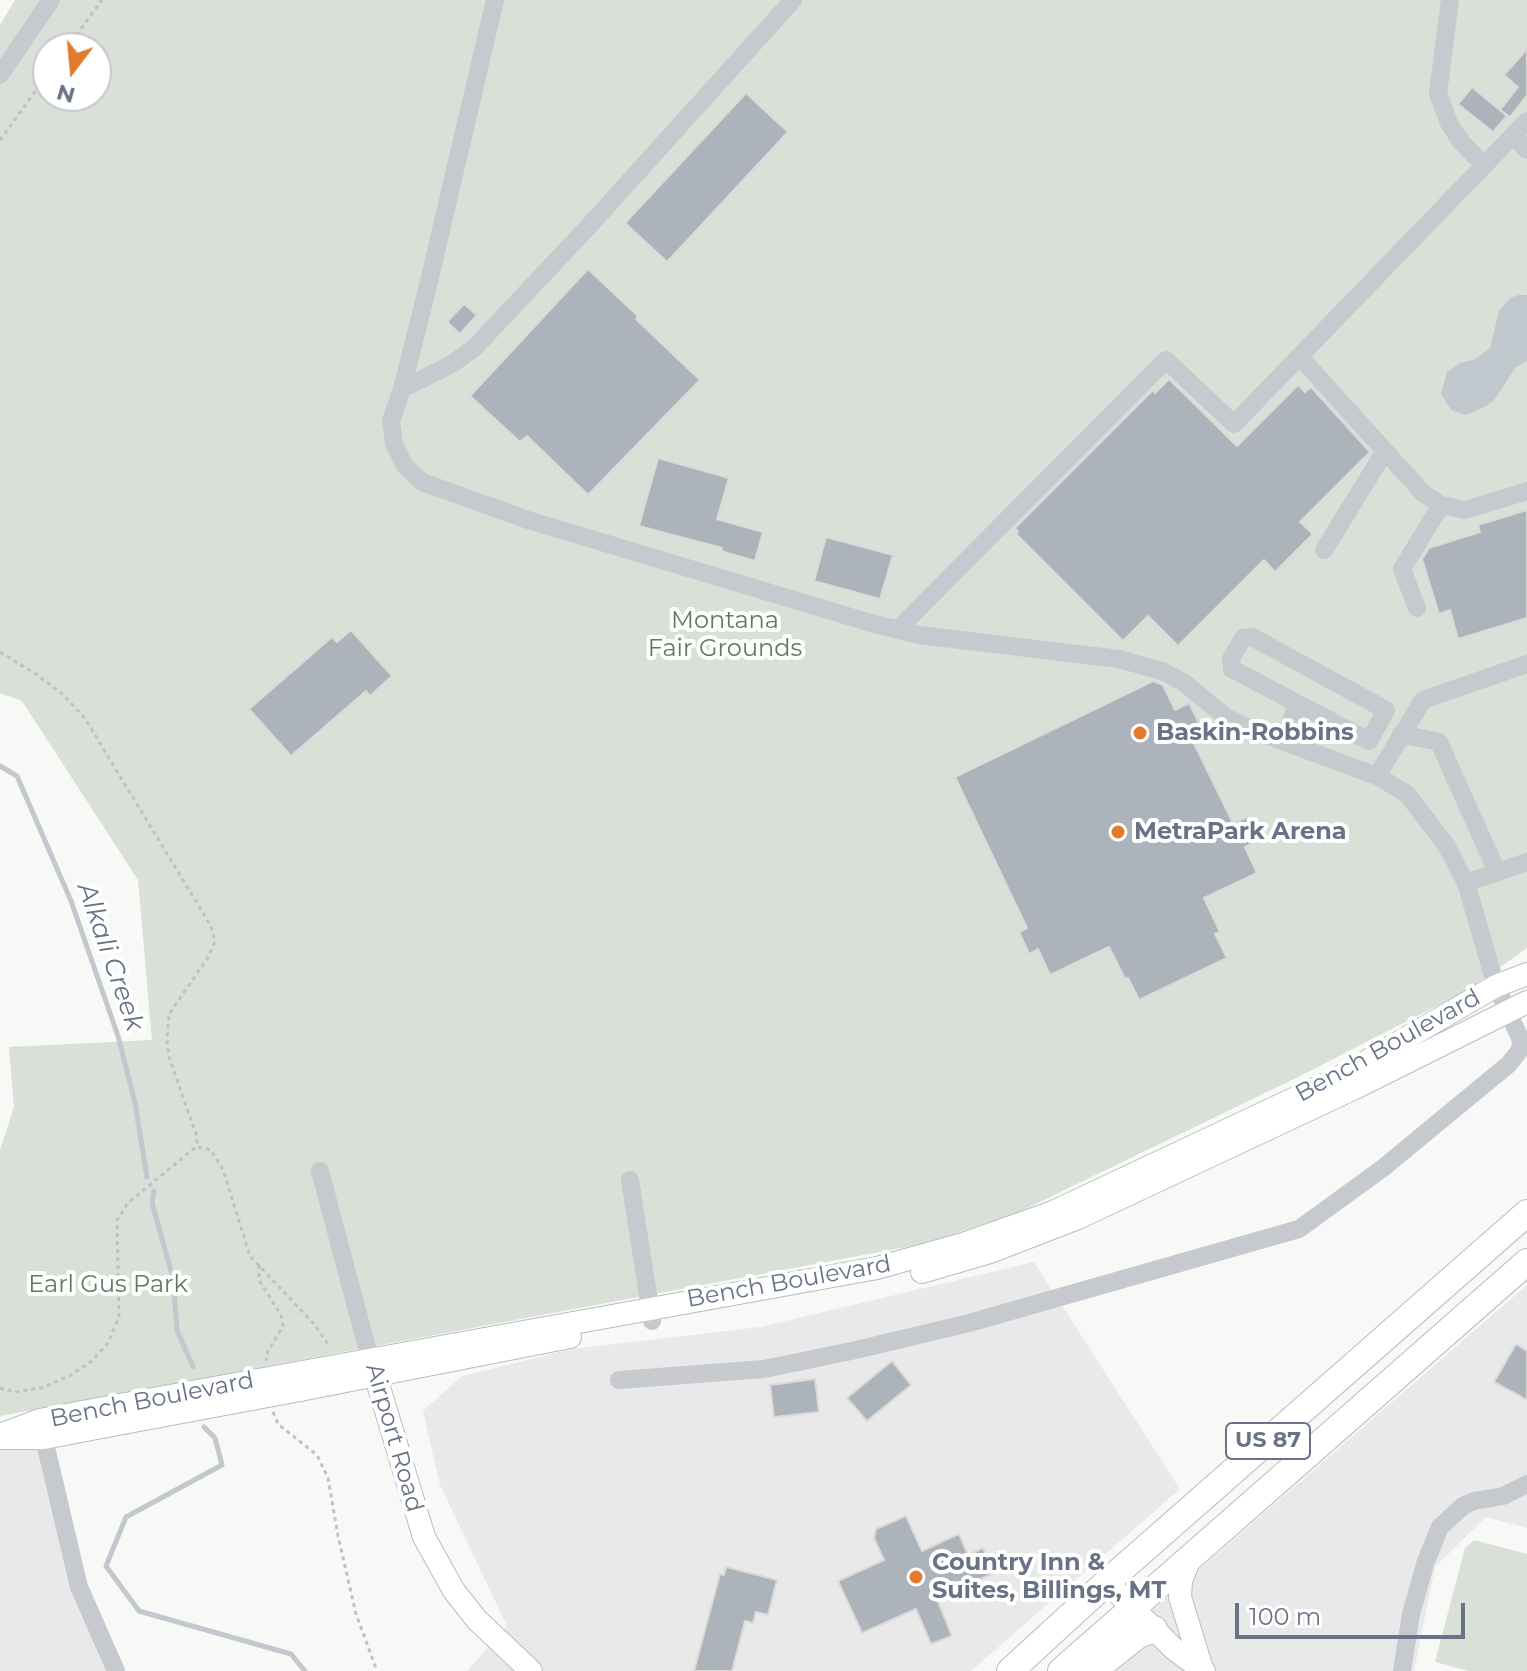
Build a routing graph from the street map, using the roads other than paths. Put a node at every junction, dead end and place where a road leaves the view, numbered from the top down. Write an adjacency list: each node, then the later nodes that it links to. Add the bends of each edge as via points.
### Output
1 (51, 0): 5 (street)
2 (495, 0): 11 (street)
3 (793, 0): 11 (street, via 474,348)
4 (1450, 0): 9 (street, via 1438,94 1449,123)
5 (0, 75)
6 (1527, 121): 7 (street)
7 (1513, 135): 8 (street); 9 (street)
8 (1527, 150)
9 (1483, 164): 10 (street)
10 (1300, 357): 12 (street); 17 (street, via 1234,424 1166,360)
11 (402, 389): 17 (street, via 391,421 394,444 405,466 422,482 528,520)
12 (1385, 451): 14 (street); 15 (street)
13 (1527, 491): 14 (street, via 1465,510)
14 (1441, 505): 16 (street, via 1402,569)
15 (1324, 550)
16 (1417, 608)
17 (898, 629): 21 (street, via 1119,659 1162,671 1226,717)
18 (1527, 664): 20 (street, via 1423,700)
19 (1298, 704): 19 (street, via 1369,741 1386,710 1252,637 1243,638 1231,659 1232,669); 21 (street)
20 (1401, 734): 22 (street); 23 (street, via 1439,742)
21 (1283, 741): 22 (street)
22 (1377, 776): 24 (street, via 1407,794)
23 (1479, 831): 24 (street); 26 (street)
24 (1446, 845): 27 (street)
25 (1527, 862): 26 (street)
26 (1497, 872): 27 (street)
27 (1466, 883): 29 (street)
28 (1527, 974): 29 (main road, Bench Boulevard)
29 (1496, 986): 30 (street); 35 (main road, Bench Boulevard, via 1338,1078 1053,1212 877,1268)
30 (1518, 1006): 35 (main road, via 1035,1237 897,1278); 37 (street, via 1520,1050 1509,1064 1299,1229 856,1350 764,1369)
31 (320, 1171): 36 (street, Airport Road)
32 (630, 1180): 35 (street)
33 (1527, 1213): 43 (highway, US 87)
34 (1527, 1262): 42 (highway, US 87)
35 (651, 1314): 36 (main road)
36 (373, 1368): 38 (main road); 38 (main road, via 329,1367); 48 (main road, Airport Road, via 424,1537 477,1620)
37 (619, 1380)
38 (298, 1382): 39 (main road, bridge)
39 (42, 1429): 40 (main road); 47 (street, via 79,1587)
40 (0, 1437)
41 (1527, 1484): 52 (street, via 1463,1506 1440,1527 1411,1614)
42 (1190, 1558): 44 (highway, US 87); 46 (main road, via 1180,1597)
43 (1107, 1582): 44 (main road); 49 (highway, US 87)
44 (1133, 1607): 45 (main road); 50 (highway, US 87)
45 (1154, 1629): 46 (main road); 51 (highway, via 1138,1635)
46 (1203, 1670)
47 (116, 1671)
48 (531, 1671)
49 (1010, 1671)
50 (1061, 1671)
51 (1093, 1671)
52 (1402, 1671)

